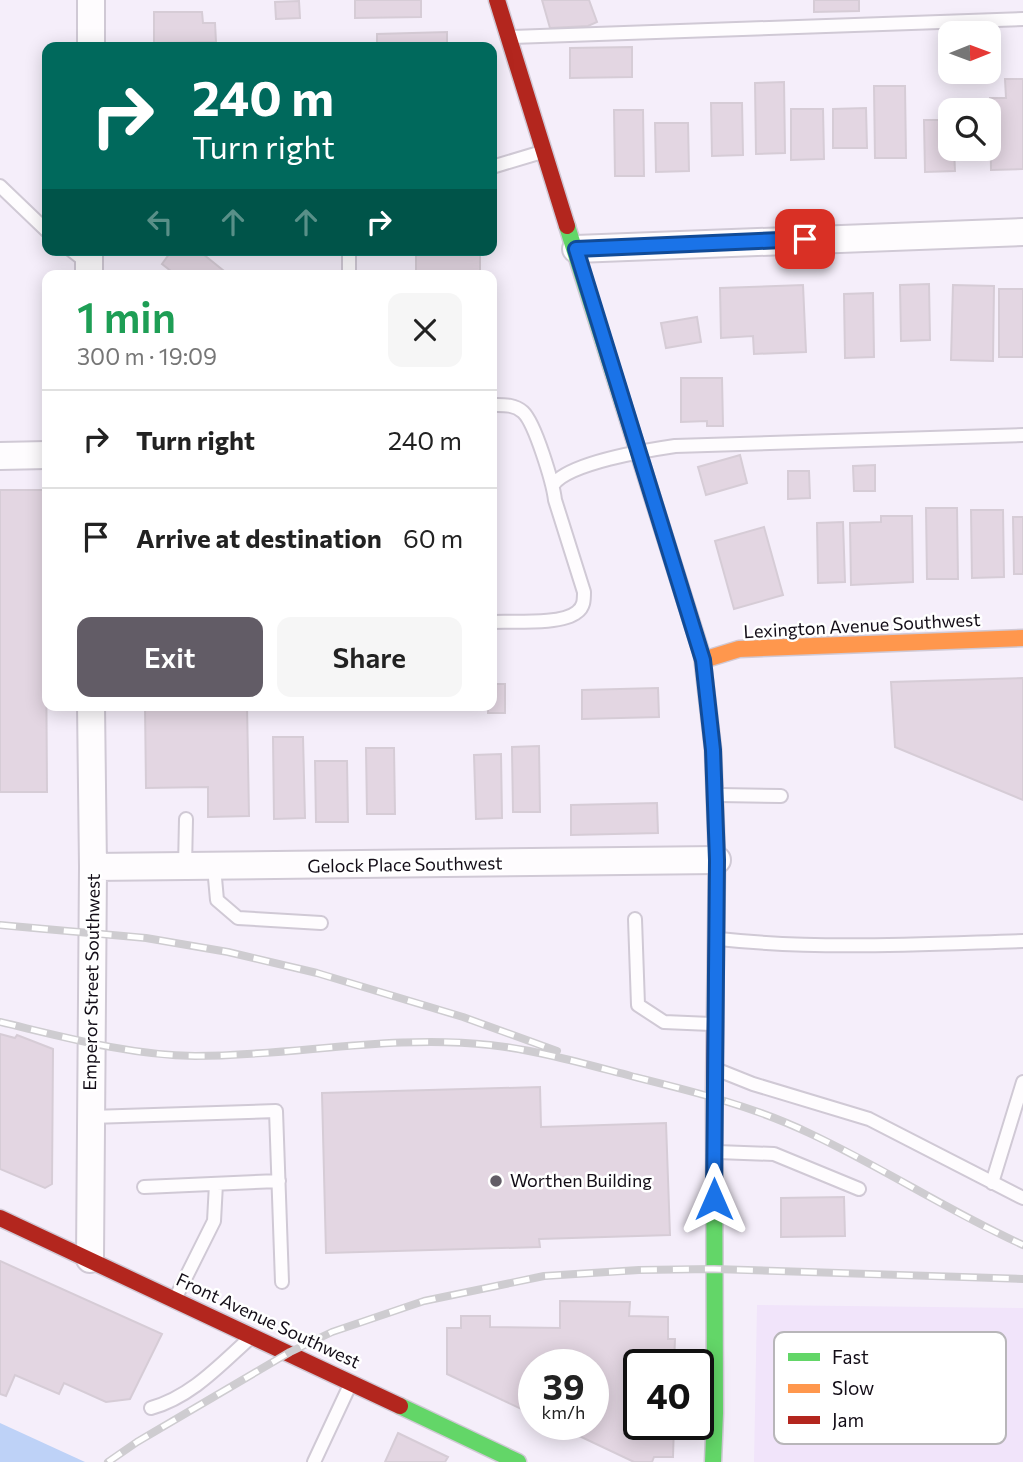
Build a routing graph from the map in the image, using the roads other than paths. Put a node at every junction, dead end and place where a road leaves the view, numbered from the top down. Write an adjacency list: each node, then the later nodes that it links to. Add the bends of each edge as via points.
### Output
1 (91, 0): 5 (street)
2 (497, 0): 4 (street)
3 (1023, 19): 4 (lane)
4 (508, 37): 6 (street)
5 (91, 42)
6 (545, 152): 7 (lane); 11 (street)
7 (497, 166)
8 (0, 186): 9 (lane)
9 (42, 226)
10 (1023, 232): 11 (street)
11 (576, 249): 14 (street)
12 (497, 405): 17 (lane, via 524,413)
13 (1023, 435): 14 (lane, via 675,446)
14 (639, 452): 17 (lane, via 559,477); 20 (street)
15 (42, 455): 16 (street)
16 (0, 456)
17 (553, 485): 18 (lane, via 584,603 579,612 566,618)
18 (497, 621)
19 (1023, 638): 20 (street, Lexington Avenue Southwest, via 739,649)
20 (703, 660): 22 (street)
21 (91, 711): 26 (street, Emperor Street Southwest)
22 (715, 795): 23 (lane); 25 (street)
23 (781, 796)
24 (186, 819): 27 (lane)
25 (717, 860): 28 (street, Gelock Place Southwest); 31 (street)
26 (93, 867): 27 (street, Gelock Place Southwest); 36 (street, Emperor Street Southwest)
27 (185, 867): 28 (street, Gelock Place Southwest)
28 (214, 867): 30 (lane, via 217,900 238,918)
29 (635, 919): 33 (lane, via 638,1005 664,1022)
30 (321, 923)
31 (715, 938): 32 (lane, via 852,945); 33 (street)
32 (1023, 941)
33 (715, 1024): 34 (street)
34 (714, 1069): 37 (street); 39 (lane, via 869,1119)
35 (1023, 1082): 39 (lane)
36 (91, 1117): 38 (lane, via 276,1111); 45 (street, Emperor Street Southwest)
37 (713, 1152): 42 (lane, via 774,1154); 53 (street)
38 (278, 1181): 40 (lane); 46 (lane)
39 (992, 1183): 43 (lane)
40 (216, 1184): 41 (lane); 47 (lane, via 214,1222)
41 (144, 1187)
42 (859, 1189)
43 (1023, 1198)
44 (0, 1218): 45 (street, Front Avenue Southwest)
45 (90, 1259): 47 (street, Front Avenue Southwest)
46 (282, 1282)
47 (176, 1299): 48 (street, Front Avenue Southwest)
48 (253, 1335): 49 (street, Front Avenue Southwest); 50 (lane, via 209,1376 170,1403)
49 (351, 1382): 51 (lane); 52 (street, Front Avenue Southwest)
50 (151, 1408)
51 (314, 1462)
52 (517, 1462)
53 (713, 1462)

